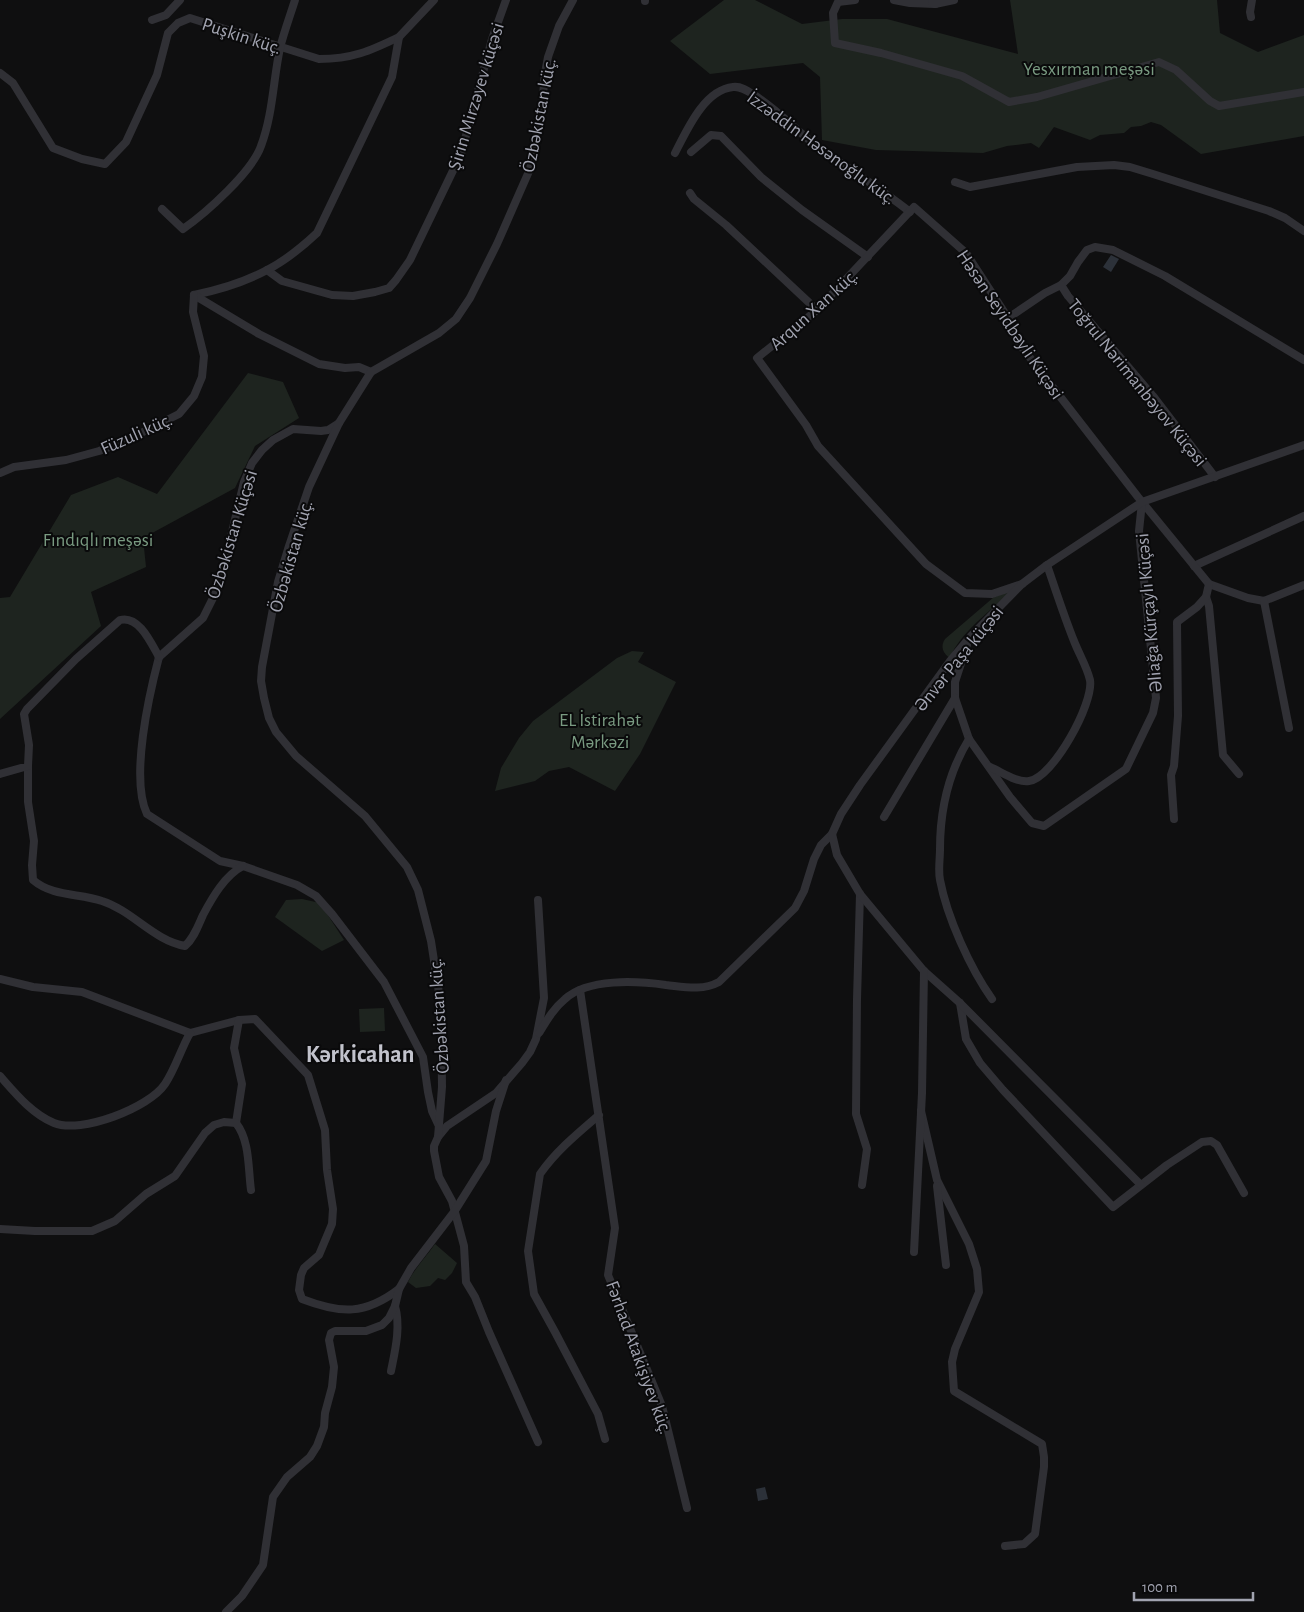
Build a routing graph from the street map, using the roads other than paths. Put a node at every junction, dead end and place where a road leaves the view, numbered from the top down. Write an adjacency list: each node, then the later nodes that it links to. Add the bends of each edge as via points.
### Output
1 (180, 0): 13 (street, via 166,15)
2 (294, 0): 15 (street)
3 (506, 0): 26 (street, Şirin Mirzəyev küçəsi, via 454,172 410,260 389,288 353,296 332,296 282,281)
4 (573, 0): 32 (street, Özbəkistan küç., via 548,57 530,168 470,298 448,326)
5 (855, 0): 17 (street, via 838,2 833,13 835,44 881,53 962,76 1009,102 1159,62 1176,70 1220,106)
6 (894, 0): 11 (street)
7 (926, 0): 11 (street)
8 (954, 0): 11 (street)
9 (1252, 0): 12 (street)
10 (430, 1): 14 (street)
11 (934, 4)
12 (1250, 17)
13 (152, 20)
14 (399, 37): 15 (street, Puşkin küç., via 341,59 319,59); 26 (street, via 392,77 317,233)
15 (280, 47): 16 (street, Puşkin küç., via 190,18 178,23 168,33 157,75 126,142 105,164 53,148 13,83); 22 (street, via 271,114 261,148 243,174 183,229)
16 (0, 73)
17 (1304, 92)
18 (691, 152): 25 (street, via 711,135 720,136 761,178)
19 (675, 153): 23 (street, İzzəddin Həsənoğlu küç., via 708,99 724,90 739,87 754,94 820,148)
20 (956, 182): 24 (street, via 970,187 1077,166 1130,167 1269,210)
21 (690, 193): 29 (street)
22 (162, 208)
23 (910, 212): 25 (street); 30 (street, Həsən Seyidbəyli Küçəsi, via 914,207 966,253)
24 (1304, 231)
25 (868, 257): 29 (street, Arqun Xan küç.)
26 (267, 270): 28 (street, via 216,291)
27 (1061, 286): 30 (street, Toğrul Nərimanbəyov Küçəsi); 31 (street, Toğrul Nərimanbəyov Küçəsi, via 1087,250 1103,247 1113,250 1165,276); 36 (street, Toğrul Nərimanbəyov Küçəsi)
28 (194, 295): 32 (street, via 258,334 319,364 359,367); 35 (street, Füzuli küç., via 193,312 204,356 202,377 194,396 179,414 99,451 66,460 14,466)
29 (817, 310): 41 (street, Arqun Xan küç., via 757,358 818,446 926,564 965,593 992,594)
30 (1008, 318): 37 (street, Həsən Seyidbəyli Küçəsi, via 1017,341)
31 (1304, 360)
32 (371, 372): 33 (street, Özbəkistan küç.)
33 (339, 423): 47 (street, Özbəkistan Küçəsi, via 321,431 293,429 262,450 244,482 219,586 203,618); 74 (street, Özbəkistan küç., via 309,487 278,582 261,681 276,732 311,771 365,816 407,867 418,890 432,941 441,1006)
34 (1304, 445): 36 (street, Ənvər Paşa küçəsi)
35 (0, 473)
36 (1215, 477): 37 (street, Ənvər Paşa küçəsi)
37 (1142, 502): 39 (street, Ənvər Paşa küçəsi); 40 (street, Həsən Seyidbəyli Küçəsi); 52 (street, Əliağa Kürçaylı Küçəsi, via 1139,530 1156,698 1153,713 1126,769 1044,826 1032,823)
38 (1304, 516): 40 (street)
39 (1047, 565): 41 (street, Ənvər Paşa küçəsi); 52 (street, via 1090,681 1087,702 1068,742 1038,778 1023,782)
40 (1194, 566): 42 (street, Həsən Seyidbəyli Küçəsi)
41 (1022, 584): 46 (street, Ənvər Paşa küçəsi)
42 (1209, 584): 44 (street); 45 (street)
43 (1304, 585): 45 (street)
44 (1206, 596): 54 (street, via 1210,606 1223,755); 56 (street, via 1177,622 1178,716 1171,775)
45 (1264, 601): 49 (street)
46 (970, 638): 48 (street, via 955,682); 57 (street, Ənvər Paşa küçəsi, via 860,785)
47 (159, 657): 51 (street, via 150,640 133,621 126,618 110,628 76,658 24,714 29,744); 58 (street, via 144,732 140,787 143,805 147,814 220,861)
48 (956, 698): 50 (street); 55 (street)
49 (1289, 728)
50 (968, 739): 52 (street, Əliağa Kürçaylı Küçəsi); 64 (street, via 952,770 942,808 940,877 952,922)
51 (28, 766): 53 (street); 58 (street, via 28,802 34,841 33,880 43,888 100,900 128,914 161,938 186,946 211,901 234,871)
52 (988, 766)
53 (0, 774)
54 (1239, 774)
55 (884, 817)
56 (1174, 819)
57 (832, 834): 59 (street, via 837,855); 63 (street, Ənvər Paşa küçəsi, via 820,845 795,908 719,982 709,987 694,988 630,982)
58 (242, 866): 74 (street, via 297,885 316,896 384,982 424,1057 432,1112)
59 (860, 894): 61 (street); 77 (street, via 856,1114 867,1149)
60 (538, 900): 68 (street, via 544,998)
61 (924, 971): 65 (street); 71 (street)
62 (0, 979): 67 (street, via 33,987 82,992)
63 (580, 990): 68 (street, via 566,998 549,1016); 72 (street, Fərhad Atakişiyev küç.)
64 (992, 999)
65 (960, 1003): 78 (street); 78 (street, via 966,1039 980,1063 1113,1207)
66 (239, 1020): 67 (street); 73 (street, via 234,1048 242,1084); 85 (street, via 255,1018 308,1076 325,1130 332,1224 319,1255 301,1275 299,1290 302,1299 354,1310 372,1305)
67 (190, 1033): 69 (street, via 164,1085 150,1098 125,1112 86,1125 55,1124 38,1114)
68 (536, 1039): 70 (street, via 522,1063)
69 (0, 1076)
70 (506, 1080): 75 (street, via 496,1092 447,1126); 81 (street, via 486,1161)
71 (922, 1111): 76 (street); 83 (street)
72 (599, 1115): 88 (street, via 540,1174 528,1250 534,1294 598,1414); 90 (street, Fərhad Atakişiyev küç., via 614,1228 608,1275 662,1406)
73 (236, 1122): 79 (street, via 246,1148); 82 (street, via 214,1125 175,1176 146,1194 115,1221 92,1231)
74 (439, 1126): 75 (street, Özbəkistan küç.)
75 (438, 1137): 81 (street, Özbəkistan küç., via 434,1146 436,1164)
76 (936, 1180): 84 (street); 91 (street, via 969,1244 977,1269 979,1292 955,1349 952,1362 954,1391 1042,1444 1044,1457 1034,1534 1024,1544)
77 (862, 1185)
78 (1140, 1185): 80 (street, via 1202,1142 1211,1141 1217,1144)
79 (251, 1190)
80 (1244, 1193)
81 (454, 1212): 85 (street); 89 (street, Özbəkistan küç., via 464,1246 466,1282)
82 (0, 1228)
83 (914, 1252)
84 (946, 1265)
85 (399, 1289): 86 (street)
86 (395, 1306): 87 (street, via 398,1315); 92 (street, via 389,1318 375,1329 332,1333 329,1340 334,1367 332,1387 317,1446 279,1487 273,1498 264,1565)
87 (391, 1371)
88 (605, 1439)
89 (538, 1442)
90 (687, 1508)
91 (1005, 1546)
92 (226, 1612)

